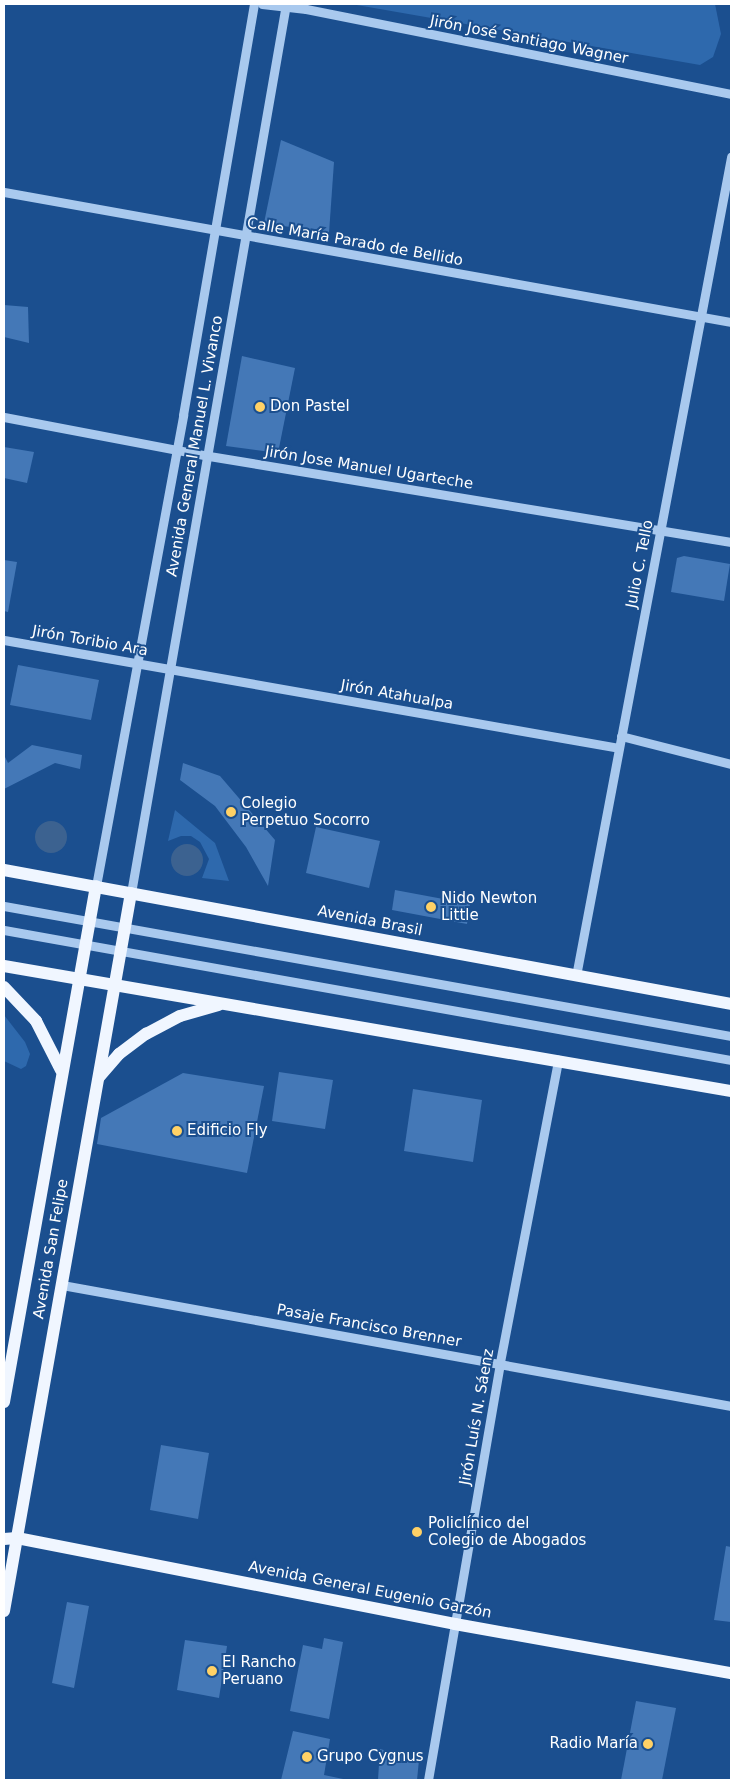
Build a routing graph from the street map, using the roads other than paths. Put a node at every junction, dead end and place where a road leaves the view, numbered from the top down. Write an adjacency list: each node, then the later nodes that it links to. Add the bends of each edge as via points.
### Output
1 (254, 4): 7 (street, Avenida General Manuel L. Vivanco)
2 (262, 4): 3 (street, Jirón José Santiago Wagner)
3 (286, 5): 4 (street, Jirón José Santiago Wagner); 8 (street, Avenida General Manuel L. Vivanco)
4 (731, 94)
5 (731, 157): 9 (street, Julio C. Tello)
6 (4, 192): 7 (street, Calle María Parado de Bellido)
7 (215, 231): 8 (street, Calle María Parado de Bellido); 12 (street, Avenida General Manuel L. Vivanco)
8 (246, 237): 9 (street, Calle María Parado de Bellido); 13 (street, Avenida General Manuel L. Vivanco)
9 (701, 316): 10 (street, Calle María Parado de Bellido); 14 (street, Julio C. Tello)
10 (731, 322)
11 (4, 417): 12 (street, Jirón Jose Manuel Ugarteche)
12 (175, 448): 13 (street, Jirón Jose Manuel Ugarteche); 17 (street, Avenida General Manuel L. Vivanco)
13 (209, 456): 14 (street, Jirón Jose Manuel Ugarteche); 18 (street, Avenida General Manuel L. Vivanco)
14 (661, 530): 15 (street, Jirón Jose Manuel Ugarteche); 19 (street, Julio C. Tello)
15 (731, 542)
16 (4, 640): 17 (street, Jirón Toribio Ara)
17 (136, 662): 18 (street, Jirón Toribio Ara); 23 (street, Avenida General Manuel L. Vivanco)
18 (170, 670): 20 (street, Jirón Atahualpa); 24 (street, Avenida General Manuel L. Vivanco)
19 (621, 736): 20 (street, Julio C. Tello); 21 (street)
20 (619, 748): 32 (street, Julio C. Tello)
21 (731, 764)
22 (4, 870): 23 (main road, Avenida Brasil)
23 (96, 886): 24 (main road, Avenida Brasil); 26 (main road, Avenida San Felipe)
24 (131, 893): 27 (main road, Avenida San Felipe); 32 (main road, Avenida Brasil)
25 (4, 906): 26 (street)
26 (90, 921): 27 (street); 29 (main road, Avenida San Felipe)
27 (125, 927): 30 (main road, Avenida San Felipe); 38 (street)
28 (4, 930): 29 (street)
29 (84, 944): 30 (street); 33 (main road, Avenida San Felipe)
30 (120, 950): 34 (main road, Avenida San Felipe); 40 (street)
31 (4, 966): 33 (main road)
32 (576, 976): 37 (main road, Avenida Brasil)
33 (78, 980): 34 (main road); 41 (main road, Avenida San Felipe)
34 (113, 986): 36 (main road); 42 (main road, Avenida San Felipe)
35 (4, 987): 41 (main road, via 36,1021)
36 (229, 1004): 39 (main road); 42 (main road, via 192,1012 156,1027 119,1054)
37 (731, 1004)
38 (731, 1036)
39 (558, 1060): 43 (main road); 45 (street, Jirón Luís N. Sáenz)
40 (731, 1060)
41 (62, 1072): 46 (main road, Avenida San Felipe)
42 (98, 1080): 44 (main road, Avenida San Felipe)
43 (731, 1091)
44 (62, 1286): 45 (street, Pasaje Francisco Brenner); 48 (main road, Avenida San Felipe)
45 (500, 1362): 47 (street, Pasaje Francisco Brenner); 51 (street, Jirón Luís N. Sáenz)
46 (4, 1402)
47 (731, 1406)
48 (17, 1538): 49 (main road, Avenida General Eugenio Garzón); 50 (main road, Avenida San Felipe); 51 (main road, Avenida General Eugenio Garzón)
49 (4, 1539)
50 (4, 1611)
51 (455, 1624): 52 (main road, Avenida General Eugenio Garzón); 53 (street, Jirón Luís N. Sáenz)
52 (731, 1673)
53 (428, 1780)

